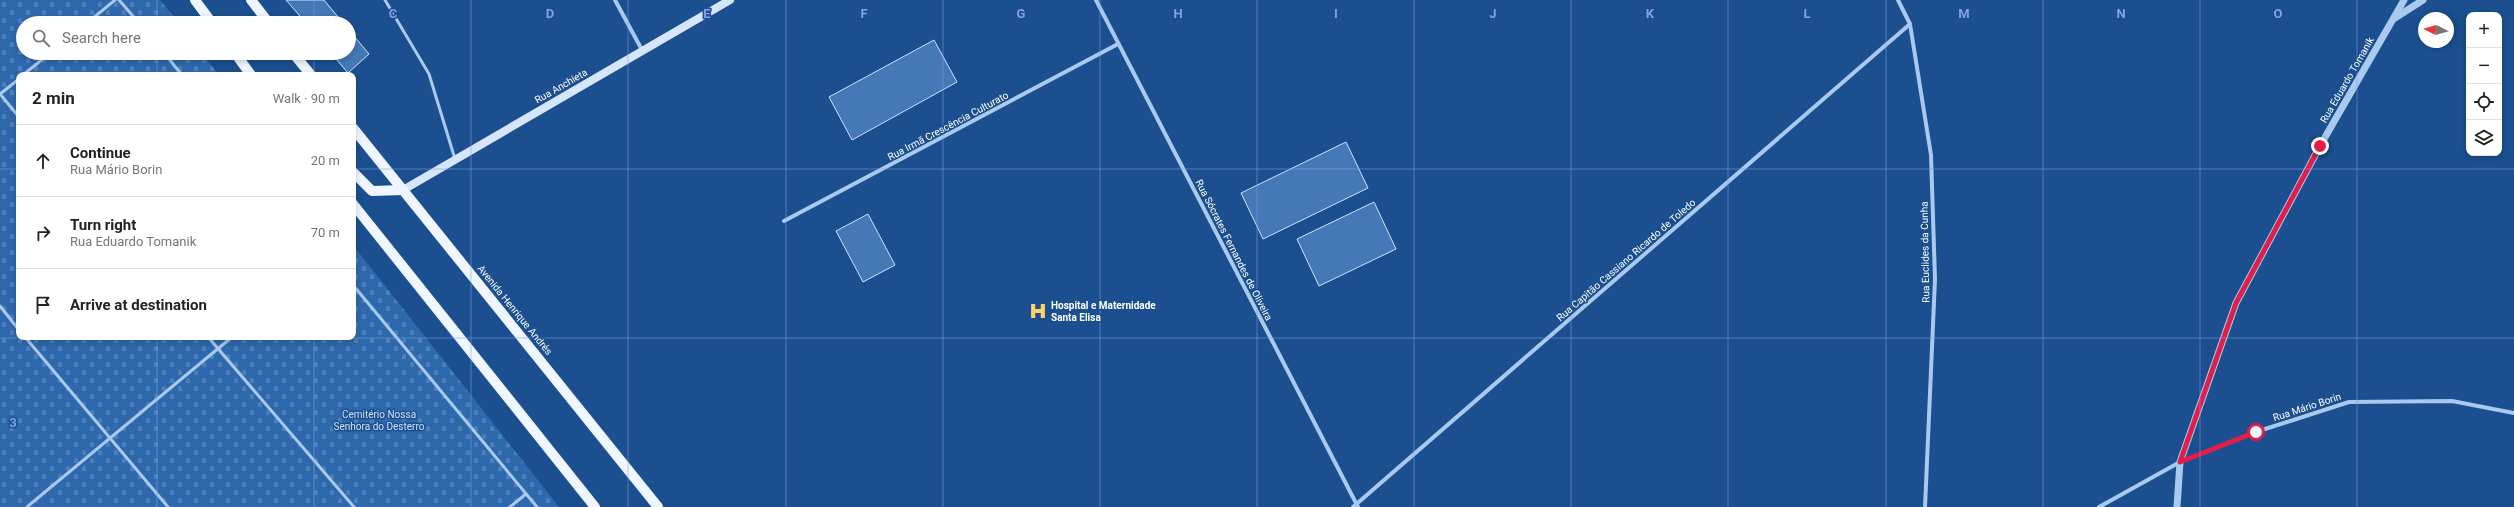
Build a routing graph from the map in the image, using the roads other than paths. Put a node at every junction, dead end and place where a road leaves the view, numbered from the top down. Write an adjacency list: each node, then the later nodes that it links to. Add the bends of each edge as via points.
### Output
1 (115, 0): 12 (lane)
2 (119, 0): 13 (lane)
3 (195, 0): 14 (main road)
4 (251, 0): 15 (main road)
5 (385, 0): 32 (lane, via 429,74)
6 (615, 0): 19 (street)
7 (730, 0): 19 (main road, Rua Anchieta)
8 (1096, 0): 18 (street, Rua Sócrates Fernandes de Oliveira)
9 (1898, 0): 17 (street, Rua Euclides da Cunha)
10 (2404, 0): 16 (street, Rua Eduardo Tomanik)
11 (2423, 0): 16 (street)
12 (96, 16)
13 (133, 16)
14 (207, 16)
15 (264, 16)
16 (2395, 18): 46 (street, Rua Eduardo Tomanik, via 2320,146 2236,303)
17 (1910, 24): 48 (street, Rua Capitão Cassiano Ricardo de Toledo); 56 (street, Rua Euclides da Cunha, via 1931,154 1935,279)
18 (1118, 44): 36 (street, Rua Irmã Crescência Culturato); 48 (street, Rua Sócrates Fernandes de Oliveira)
19 (642, 50): 32 (main road, Rua Anchieta)
20 (41, 60): 24 (lane)
21 (170, 60): 25 (lane)
22 (240, 60): 26 (main road)
23 (299, 60): 27 (main road)
24 (27, 72)
25 (180, 72)
26 (249, 72)
27 (309, 72)
28 (16, 81): 29 (lane)
29 (0, 94): 30 (lane)
30 (16, 113)
31 (356, 132): 34 (main road, Avenida Henrique Andrés)
32 (455, 159): 34 (main road, Rua Anchieta)
33 (356, 175): 34 (main road, via 372,191)
34 (403, 190): 55 (main road, Avenida Henrique Andrés)
35 (356, 208): 54 (main road)
36 (784, 222)
37 (356, 289): 47 (lane)
38 (0, 306): 39 (lane)
39 (16, 326)
40 (27, 340): 45 (lane)
41 (210, 340): 43 (lane)
42 (228, 340): 43 (lane)
43 (218, 349): 45 (lane); 51 (lane)
44 (2514, 413): 46 (street, Rua Mário Borin, via 2452,401 2349,402 2256,432)
45 (108, 438): 49 (lane); 50 (lane)
46 (2180, 462): 57 (street, Rua Mário Borin); 58 (street, Rua Eduardo Tomanik)
47 (526, 494): 52 (lane); 53 (lane)
48 (1356, 506)
49 (27, 507)
50 (168, 507)
51 (354, 507)
52 (510, 507)
53 (537, 507)
54 (595, 507)
55 (658, 507)
56 (1925, 507)
57 (2098, 507)
58 (2177, 507)

